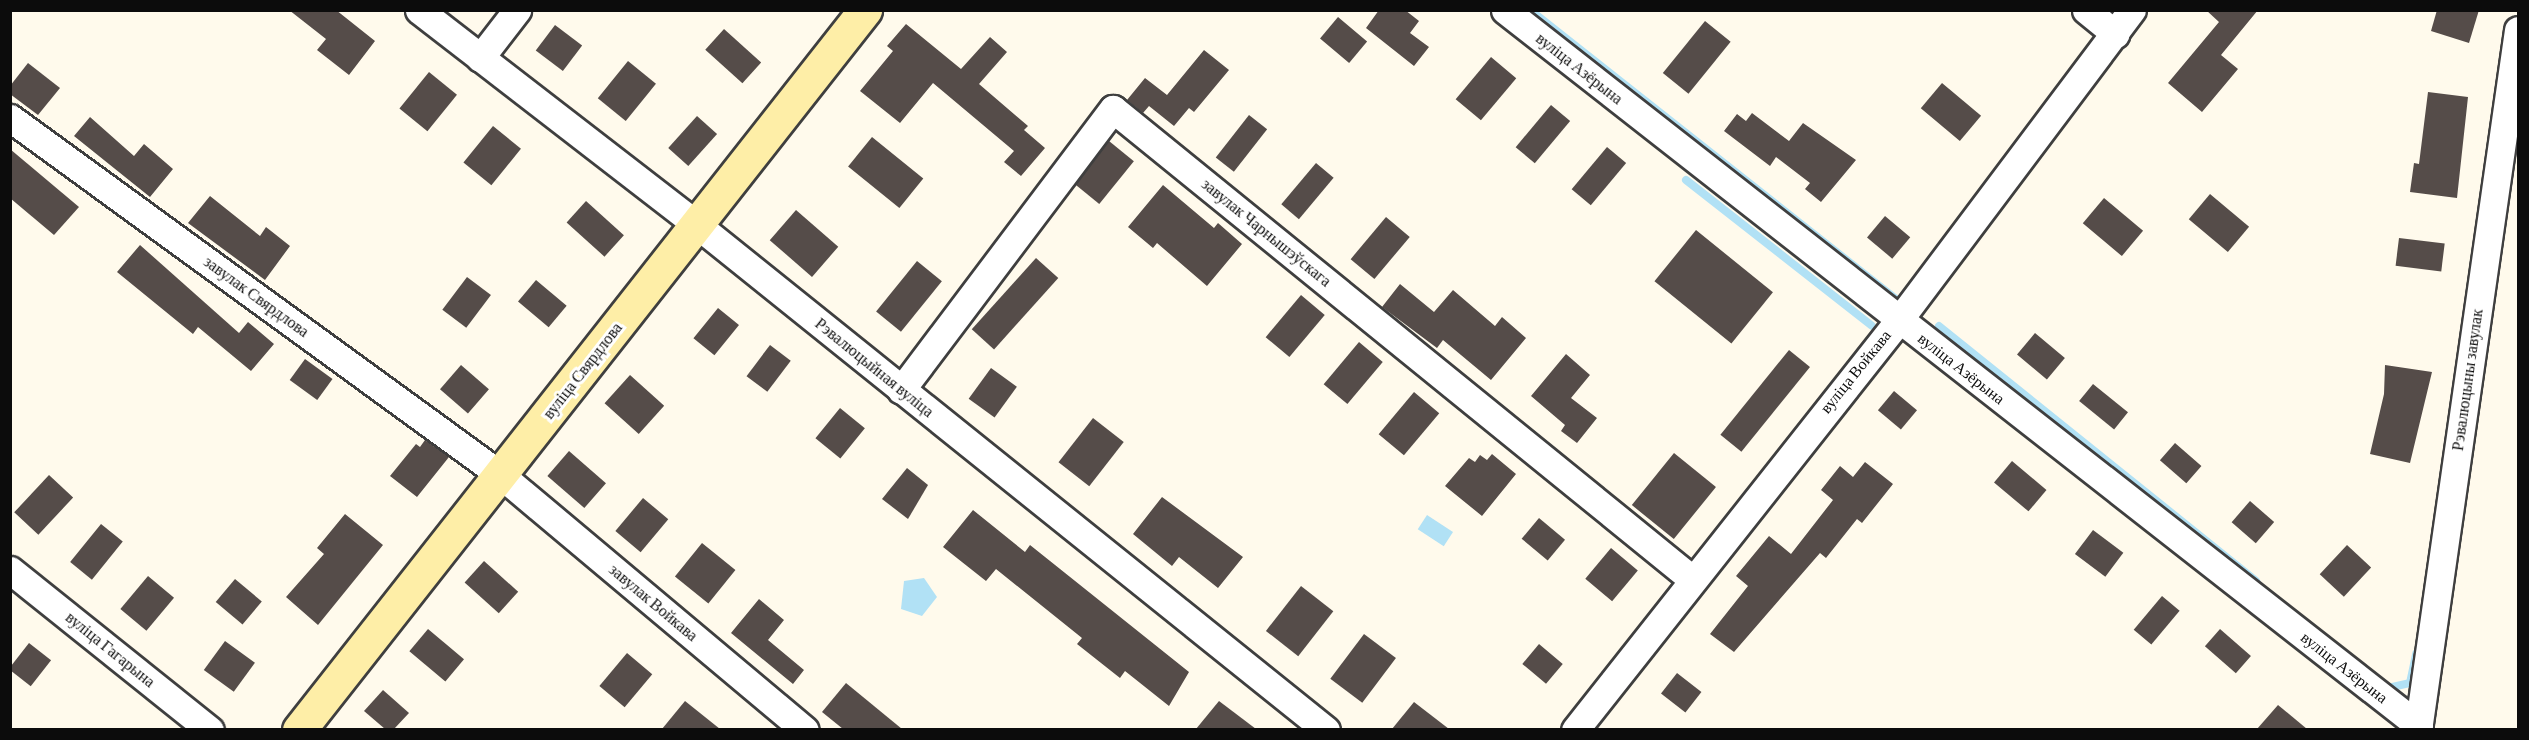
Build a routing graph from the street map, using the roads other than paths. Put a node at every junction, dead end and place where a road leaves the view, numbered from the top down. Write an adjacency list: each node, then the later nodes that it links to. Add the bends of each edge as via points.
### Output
1 (419, 10): 9 (street, Рэвалюцыйная вуліца)
2 (517, 10): 9 (street)
3 (865, 10): 11 (main road, вуліца Свярдлова)
4 (1505, 10): 12 (street, вуліца Азёрына)
5 (2086, 10): 8 (street)
6 (2132, 10): 8 (street, вуліца Войкава)
7 (2518, 30): 17 (street, Рэвалюцыны завулак)
8 (2116, 34): 12 (street, вуліца Войкава)
9 (480, 58): 11 (street, Рэвалюцыйная вуліца)
10 (10, 118): 14 (street, завулак Свярдлова)
11 (696, 224): 13 (street, Рэвалюцыйная вуліца); 14 (main road, вуліца Свярдлова)
12 (1899, 320): 16 (street, вуліца Войкава); 17 (street, вуліца Азёрына)
13 (901, 390): 16 (street, завулак Чарнышэўскага, via 1113,109); 21 (street, Рэвалюцыйная вуліца)
14 (502, 476): 19 (main road, вуліца Свярдлова); 20 (street, завулак Войкава)
15 (10, 570): 18 (street, вуліца Гагарына)
16 (1692, 579): 22 (street, вуліца Войкава)
17 (2418, 728)
18 (210, 729)
19 (299, 729)
20 (805, 729)
21 (1326, 729)
22 (1575, 729)

